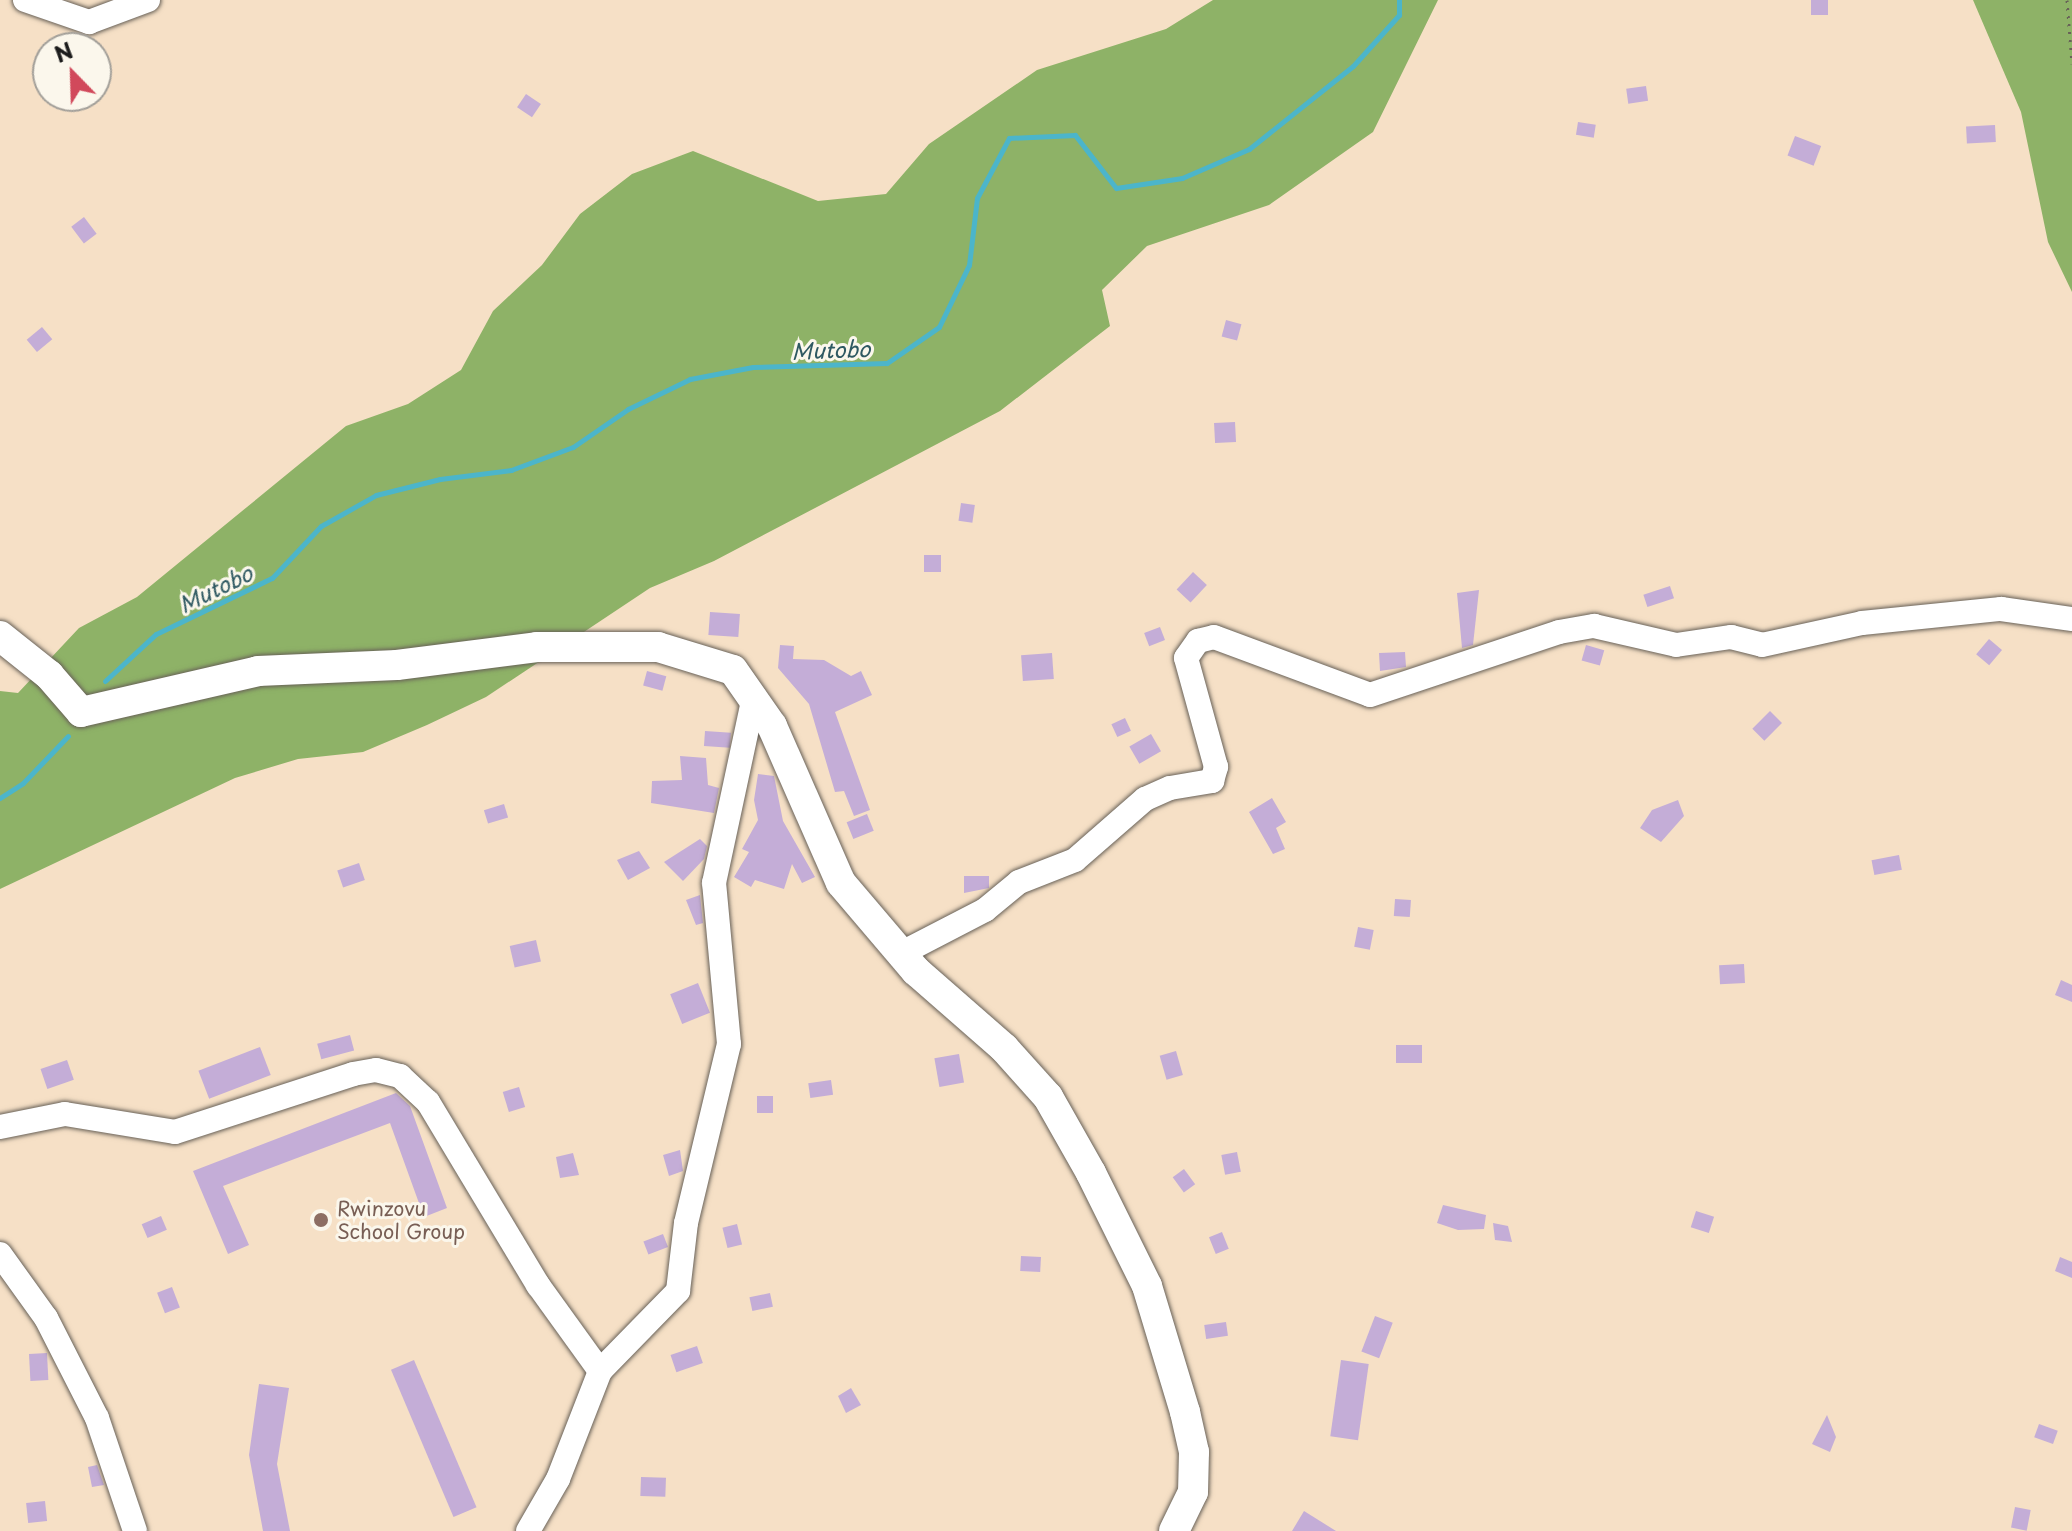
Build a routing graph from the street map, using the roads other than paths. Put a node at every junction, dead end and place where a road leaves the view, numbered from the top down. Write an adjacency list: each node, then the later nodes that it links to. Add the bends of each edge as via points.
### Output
1 (25, 0): 2 (street, via 89,22)
2 (148, 0)
3 (2072, 619): 6 (street, via 2001,609 1862,623 1762,645 1731,637 1676,645 1594,626 1559,632 1370,695 1214,637 1198,641 1186,658 1216,767 1212,781 1170,788 1145,799 1075,860 1019,882 985,910)
4 (0, 636): 5 (main road, via 49,675 81,712 258,671 397,665 537,647 658,647 733,670)
5 (754, 696): 6 (main road, via 841,883); 9 (street, via 714,883 729,1044 686,1223 678,1291)
6 (900, 954): 12 (main road, via 1004,1048 1048,1097 1147,1286 1194,1452 1193,1492)
7 (0, 1127): 9 (street, via 65,1114 175,1132 353,1074 376,1070 400,1076 428,1102 538,1285)
8 (0, 1254): 10 (street, via 46,1318 97,1418)
9 (600, 1371): 11 (street, via 558,1479)
10 (135, 1531)
11 (528, 1531)
12 (1174, 1531)

